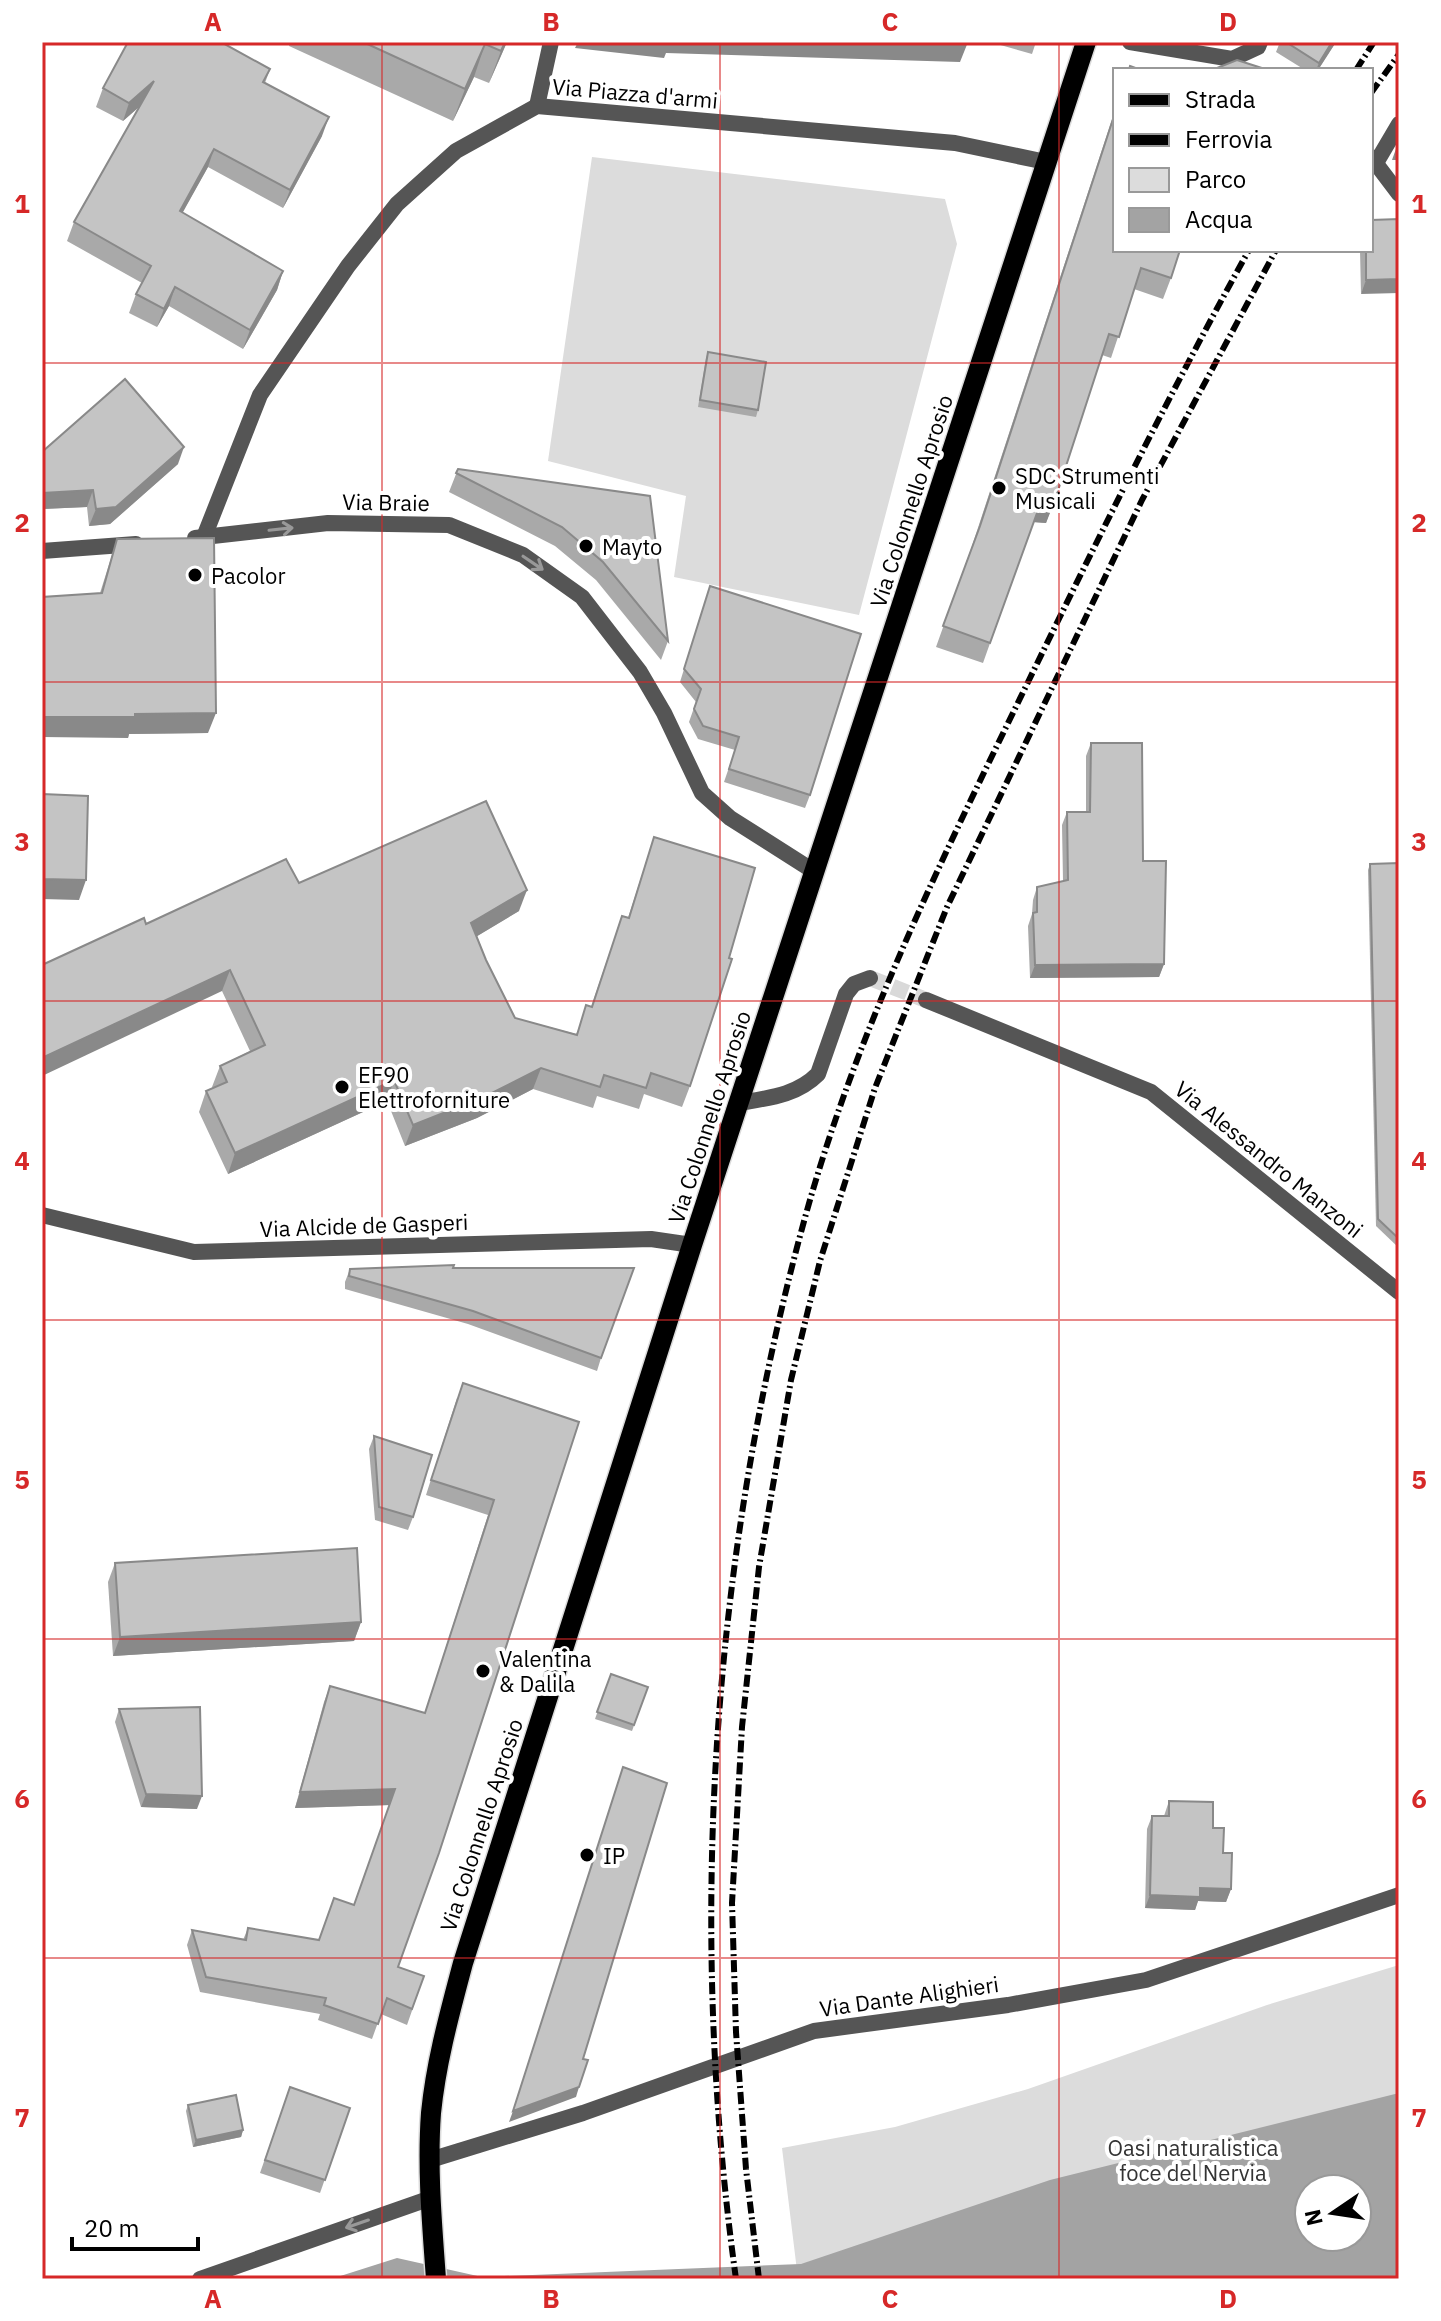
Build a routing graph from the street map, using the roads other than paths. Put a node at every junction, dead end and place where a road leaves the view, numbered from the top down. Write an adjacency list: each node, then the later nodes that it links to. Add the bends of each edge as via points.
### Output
1 (551, 42): 7 (street)
2 (1086, 42): 10 (main road, Via Colonnello Aprosio)
3 (1130, 42): 5 (street)
4 (1260, 42): 5 (street)
5 (1232, 59): 6 (street)
6 (1248, 68)
7 (537, 106): 10 (street, Via Piazza d'armi, via 955,143); 12 (street, Via Piazza d'armi, via 456,151 397,204 348,266 260,395)
8 (1399, 124): 9 (street)
9 (1374, 160): 11 (street)
10 (1046, 162): 16 (main road, Via Colonnello Aprosio)
11 (1399, 194)
12 (204, 537): 13 (street, Via Braie); 16 (street, Via Braie, one-way to 16, via 328,523 449,525 523,555 582,597 640,672 702,793 730,818)
13 (175, 540)
14 (145, 543): 15 (street)
15 (42, 551)
16 (815, 872): 19 (main road, Via Colonnello Aprosio)
17 (870, 978): 19 (street, via 846,994 818,1074 809,1083 783,1095)
18 (926, 1000): 22 (street, Via Alessandro Manzoni, via 1151,1092)
19 (739, 1103): 21 (main road, Via Colonnello Aprosio)
20 (42, 1215): 21 (street, Via Alcide de Gasperi, via 194,1252 651,1239)
21 (692, 1245): 24 (main road, Via Colonnello Aprosio, via 463,1963 438,2066)
22 (1399, 1292)
23 (1399, 1895): 24 (street, Via Dante Alighieri, via 1146,1980 814,2031 583,2113)
24 (430, 2160): 25 (main road, Via Colonnello Aprosio)
25 (431, 2208): 26 (street, one-way to 26); 27 (main road, Via Colonnello Aprosio)
26 (200, 2279)
27 (436, 2279)

